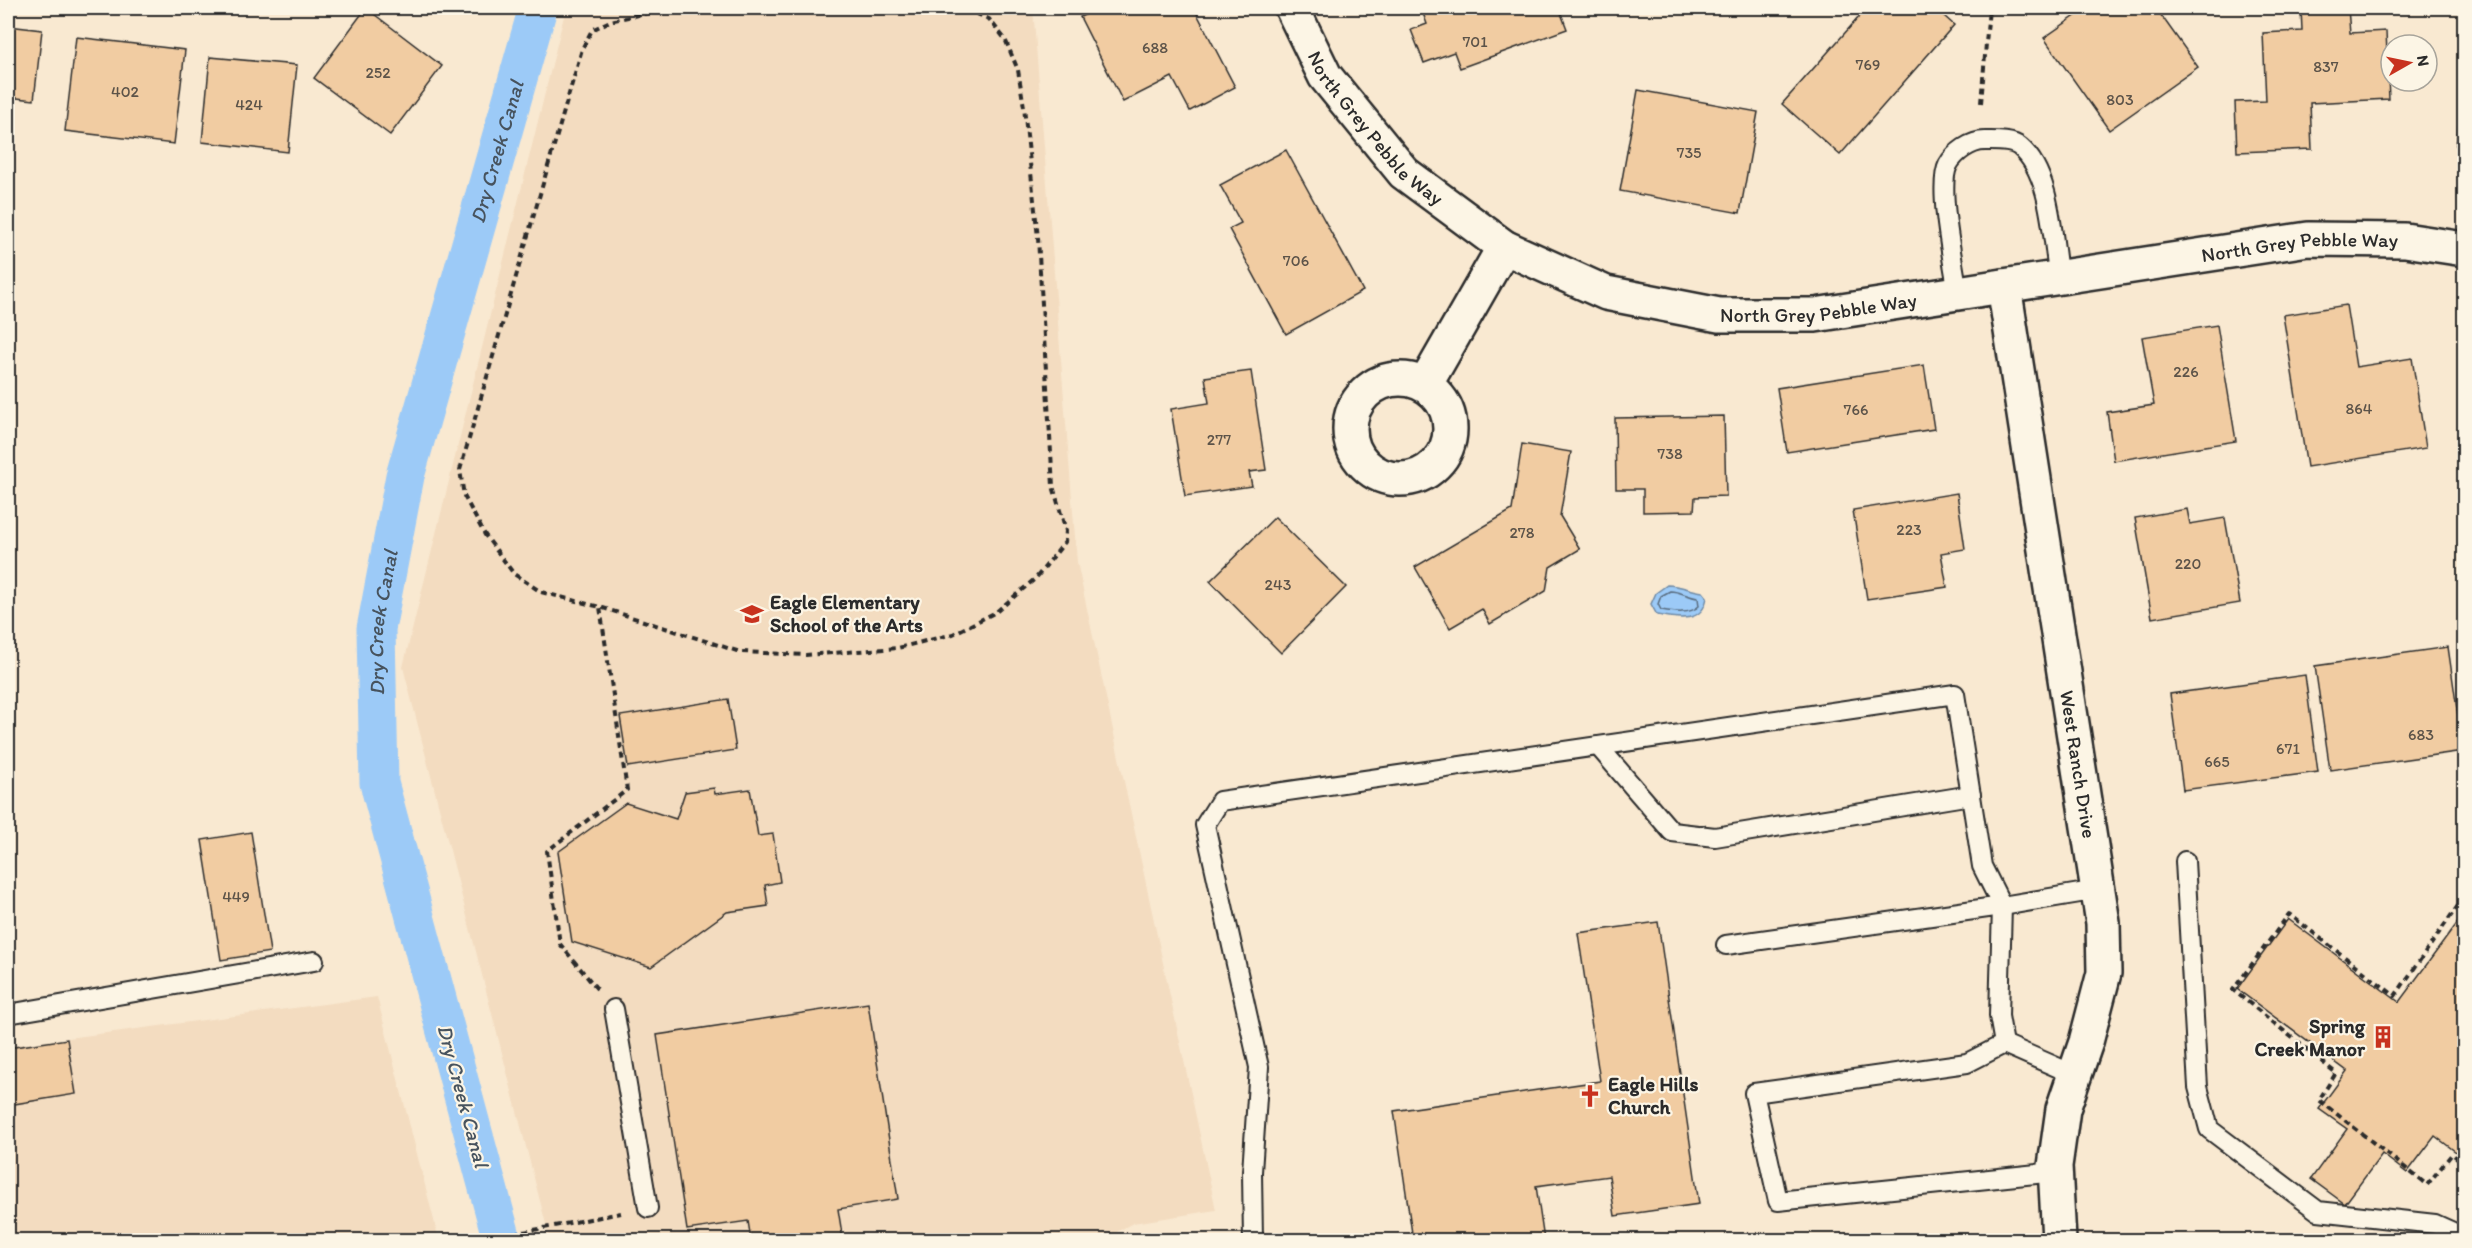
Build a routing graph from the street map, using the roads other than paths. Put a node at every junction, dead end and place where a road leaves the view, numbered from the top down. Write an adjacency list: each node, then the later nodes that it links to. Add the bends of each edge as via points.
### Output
1 (1292, 8): 2 (street, North Grey Pebble Way, via 1325,75 1404,173)
2 (1504, 247): 6 (street, North Grey Pebble Way, via 1606,293 1719,315 1815,315); 7 (street)
3 (2464, 249): 4 (street, North Grey Pebble Way, via 2405,240 2308,240)
4 (2058, 278): 5 (street, North Grey Pebble Way); 6 (lane, via 2044,185 2035,165 2019,146 1981,141 1962,148 1948,166 1944,189)
5 (2004, 286): 6 (street, North Grey Pebble Way); 11 (street, West Ranch Drive)
6 (1958, 293)
7 (1425, 385)
8 (1598, 746): 9 (lane, via 1672,832 1715,837); 9 (lane, via 1955,694); 22 (lane, via 1220,801 1205,825 1258,1067)
9 (1971, 795): 12 (lane, via 1982,866)
10 (2185, 861): 21 (lane, via 2198,1087 2209,1129 2318,1211 2435,1224)
11 (2098, 890): 12 (lane); 18 (street, West Ranch Drive, via 2104,973)
12 (2002, 906): 13 (lane); 17 (lane, via 1999,1016)
13 (1726, 945)
14 (314, 961): 16 (lane)
15 (614, 1009): 20 (lane)
16 (8, 1014)
17 (2004, 1044): 18 (lane); 19 (lane, via 1967,1063 1754,1093 1778,1201)
18 (2075, 1075): 19 (street, West Ranch Drive, via 2063,1109)
19 (2055, 1172): 23 (street, West Ranch Drive)
20 (648, 1208)
21 (2464, 1237)
22 (1253, 1240)
23 (2059, 1240)

